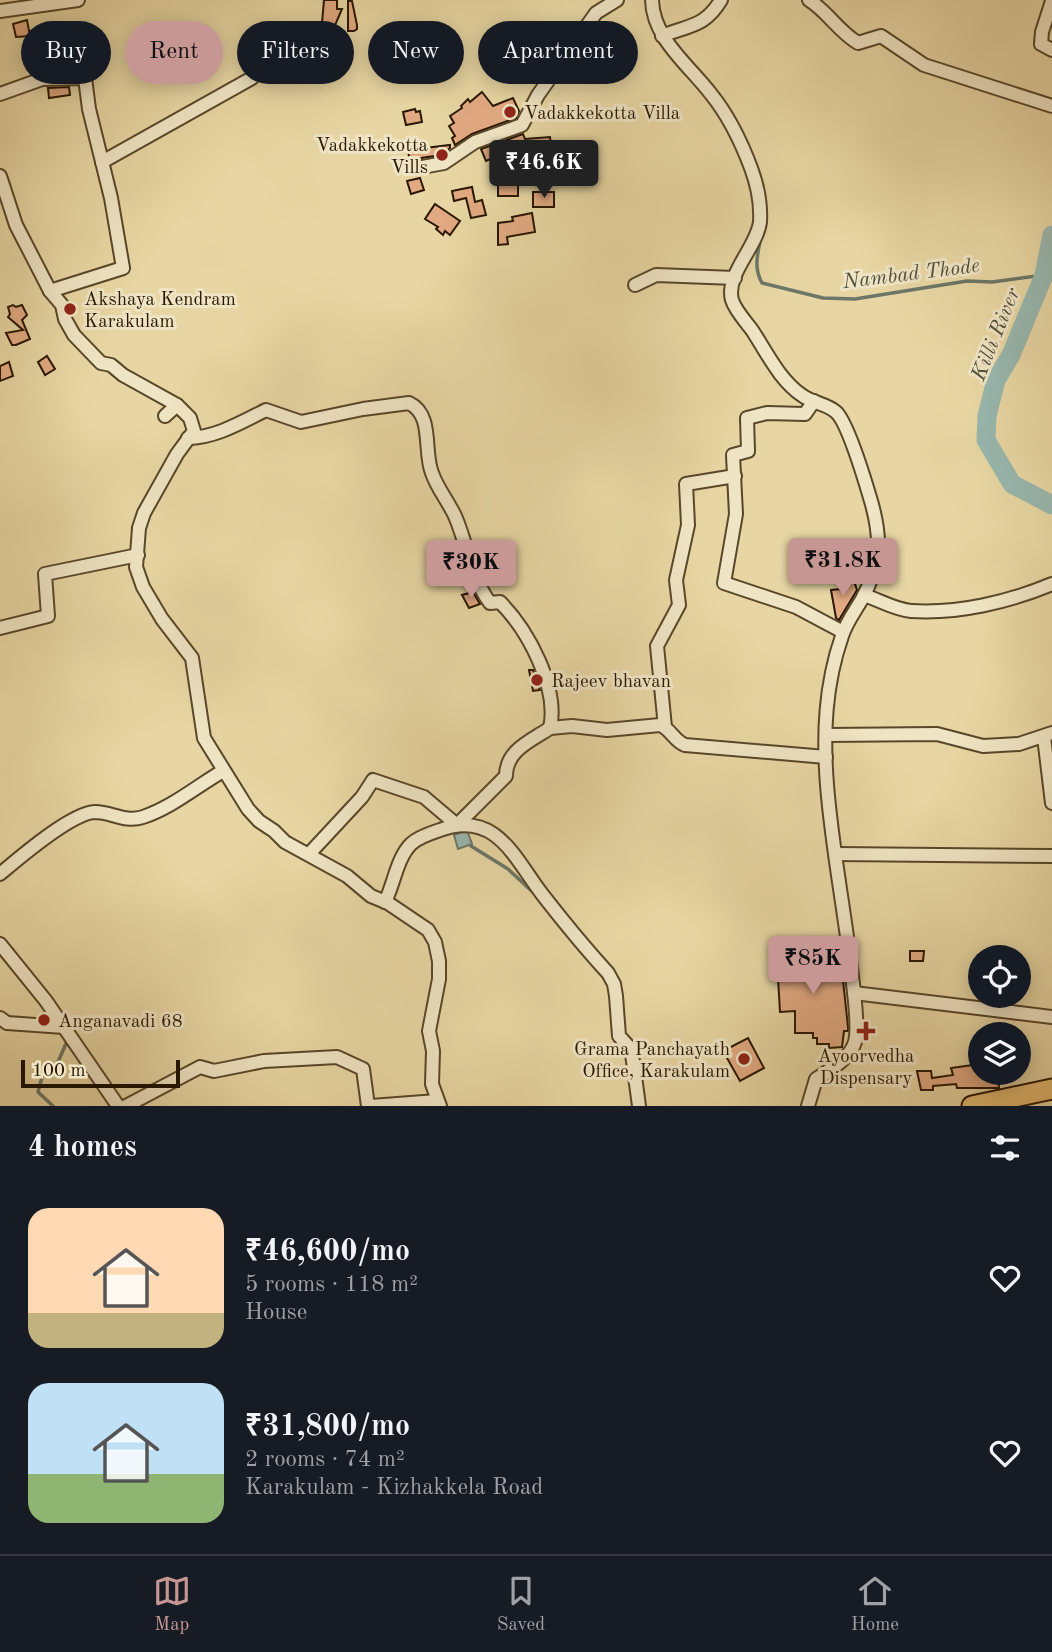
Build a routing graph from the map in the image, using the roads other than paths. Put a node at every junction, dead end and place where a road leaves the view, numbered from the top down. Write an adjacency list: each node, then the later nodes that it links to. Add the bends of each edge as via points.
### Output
1 (78, 0): 7 (street)
2 (617, 0): 14 (street, via 597,13 522,125 475,142 444,163)
3 (652, 0): 8 (street, via 652,16)
4 (721, 0): 8 (street, via 712,15)
5 (813, 1): 12 (street, via 844,35 858,43 881,36 925,65)
6 (1052, 1): 9 (street, via 1041,44)
7 (0, 11)
8 (665, 35): 16 (street, via 714,97 752,170 760,223)
9 (1052, 50)
10 (241, 84): 13 (street)
11 (0, 94): 13 (street, via 42,79 85,78)
12 (1052, 106)
13 (102, 162): 18 (street, via 123,268)
14 (417, 167)
15 (0, 176): 18 (street, via 16,225)
16 (735, 278): 17 (street, via 656,275); 19 (street, via 732,300 770,360 803,396)
17 (635, 285)
18 (50, 291): 20 (street, via 62,305 74,335 101,363)
19 (814, 401): 23 (street, via 805,414 767,413 747,418 748,451 733,455); 26 (street, via 837,413 845,428 880,537 875,572)
20 (177, 405): 21 (street); 22 (street, via 190,418 194,431)
21 (164, 416)
22 (188, 438): 24 (street, via 144,513); 30 (street, via 235,426 266,410 301,422 389,405 409,403 419,409 431,471 456,518 477,582 490,603 500,602 514,619 541,664 552,706)
23 (735, 476): 28 (street, via 736,514 724,583 796,607); 29 (street, via 686,484 688,525 676,580 679,604 657,646)
24 (138, 555): 27 (street, via 45,574 48,617); 34 (street, via 136,567 143,587 192,658 204,738)
25 (1052, 584): 26 (street, via 1029,594 956,610 909,611)
26 (864, 595): 28 (street)
27 (0, 628)
28 (843, 632): 31 (street, via 828,686)
29 (665, 727): 30 (street); 33 (street, via 685,745)
30 (550, 728): 36 (street, via 511,755 506,776)
31 (826, 734): 32 (street, via 937,734 983,746 1019,744); 33 (street)
32 (1048, 735): 35 (street)
33 (826, 757): 38 (street)
34 (223, 771): 37 (street, via 259,821); 40 (street, via 139,819 94,812 72,821)
35 (1052, 803)
36 (457, 825): 37 (street, via 424,797 373,780); 41 (street, via 412,842 402,856); 52 (street, via 478,826 503,841 608,972 617,996 619,1035 631,1049)
37 (309, 854): 41 (street)
38 (835, 855): 39 (street); 43 (street)
39 (1052, 856)
40 (0, 874)
41 (386, 902): 48 (street, via 428,930 435,942 439,979 429,1031 432,1084)
42 (0, 944): 46 (street)
43 (854, 993): 44 (street); 53 (street, via 855,1043 836,1066 816,1079)
44 (1052, 1017)
45 (0, 1018): 46 (street, via 7,1023)
46 (66, 1031): 49 (street)
47 (1052, 1089): 54 (main road)
48 (439, 1104): 51 (street)
49 (118, 1106)
50 (126, 1106): 51 (street, via 200,1067 214,1071 264,1061 337,1058 363,1069)
51 (370, 1106)
52 (639, 1106)
53 (808, 1106)
54 (972, 1106)

